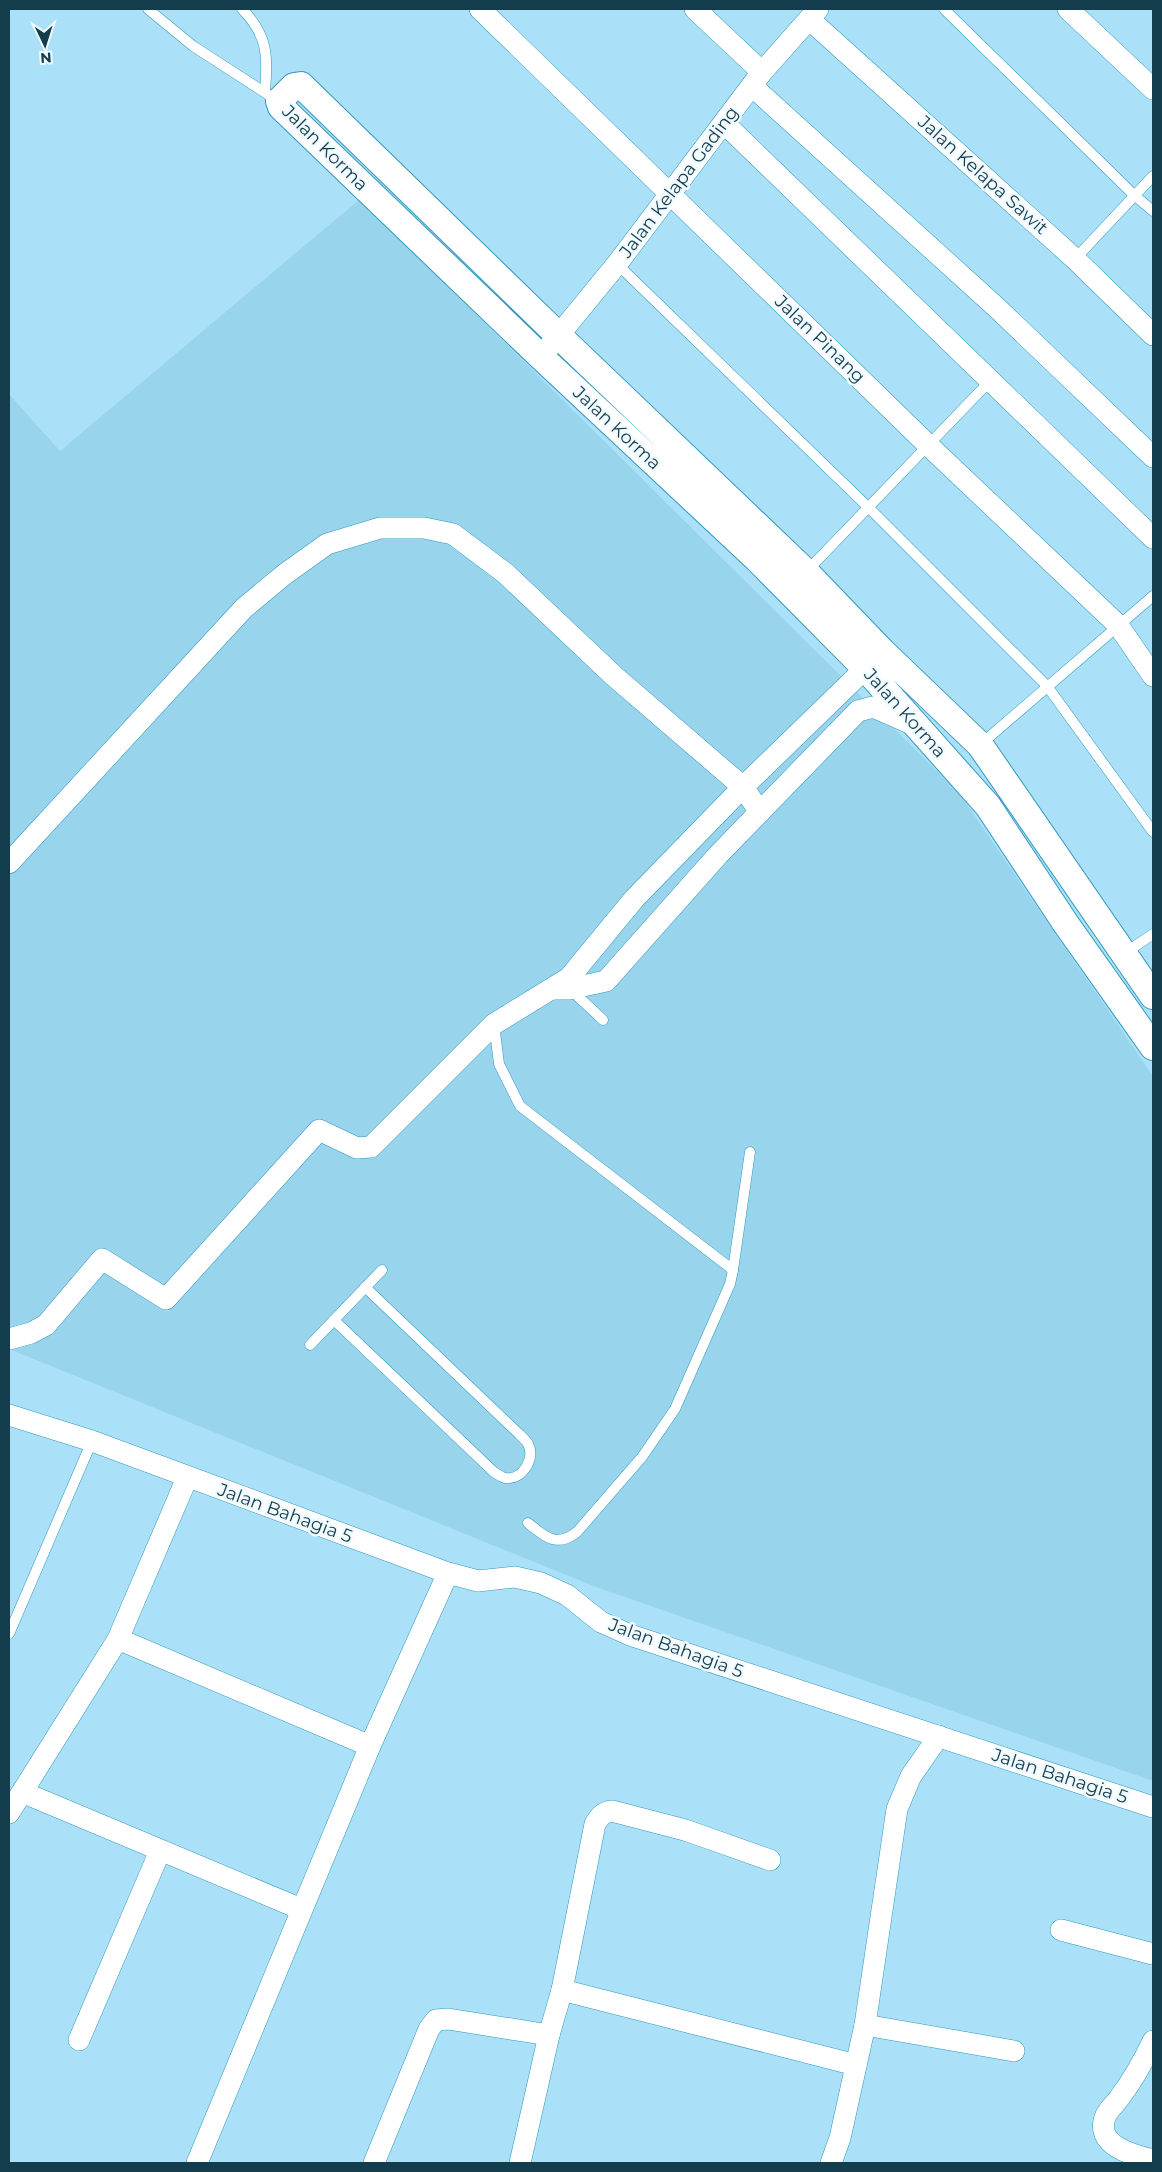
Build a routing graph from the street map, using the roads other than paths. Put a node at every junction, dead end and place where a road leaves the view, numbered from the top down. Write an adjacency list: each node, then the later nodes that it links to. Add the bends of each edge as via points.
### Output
1 (148, 9): 10 (lane, via 193,46)
2 (242, 9): 10 (lane, via 258,27 267,54)
3 (480, 9): 13 (street, Jalan Pinang)
4 (696, 9): 8 (street)
5 (944, 9): 14 (lane)
6 (1068, 9): 9 (street)
7 (814, 14): 8 (street, Jalan Kelapa Gading); 16 (street, Jalan Kelapa Sawit)
8 (757, 79): 11 (street, Jalan Kelapa Gading); 23 (street)
9 (1153, 89)
10 (272, 96): 18 (street, Jalan Korma, via 301,85); 20 (street, Jalan Korma)
11 (724, 123): 13 (street, Jalan Kelapa Gading); 21 (street)
12 (1153, 176): 14 (lane)
13 (671, 193): 17 (street, Jalan Kelapa Gading); 22 (street, Jalan Pinang)
14 (1134, 195): 15 (lane); 16 (lane)
15 (1153, 211)
16 (1075, 259): 19 (street, Jalan Kelapa Sawit)
17 (617, 264): 18 (street, Jalan Kelapa Gading); 24 (lane)
18 (558, 335): 20 (street, Jalan Kelapa Gading); 26 (street, Jalan Korma)
19 (1153, 335)
20 (540, 356): 29 (street, Jalan Korma, via 757,559)
21 (991, 380): 22 (lane); 25 (street)
22 (928, 445): 24 (lane); 28 (street, Jalan Pinang)
23 (1153, 457)
24 (869, 508): 26 (lane); 31 (lane)
25 (1153, 538)
26 (806, 572): 29 (street, Jalan Korma)
27 (1153, 596): 28 (lane)
28 (1118, 625): 30 (street, Jalan Pinang); 31 (lane)
29 (874, 660): 32 (street, Jalan Korma); 33 (street, Jalan Korma); 34 (street)
30 (1153, 676)
31 (1047, 686): 33 (lane); 37 (lane)
32 (915, 726): 35 (street, via 873,707 858,711); 46 (street, Jalan Korma, via 988,806)
33 (980, 745): 41 (street, Jalan Korma)
34 (743, 787): 35 (street); 36 (street); 39 (street, via 614,676 478,551 453,534 424,528 380,528 327,544 244,608)
35 (760, 812): 38 (street)
36 (708, 824): 38 (street); 42 (street, via 634,899)
37 (1153, 832)
38 (728, 846): 42 (street, via 606,981)
39 (9, 863)
40 (1153, 934): 41 (lane)
41 (1124, 954): 43 (street, Jalan Korma)
42 (563, 986): 44 (lane); 45 (street)
43 (1153, 996)
44 (603, 1020)
45 (494, 1024): 49 (lane, via 499,1064 520,1106); 52 (street, via 371,1147 357,1148 319,1130 166,1299 102,1259 46,1325)
46 (1153, 1047)
47 (750, 1152): 49 (lane)
48 (382, 1270): 50 (lane)
49 (734, 1270): 57 (lane, via 675,1409 642,1457 568,1539 554,1540)
50 (366, 1287): 51 (lane); 51 (lane, via 529,1445 531,1457 526,1468 515,1477 505,1478 494,1472)
51 (334, 1320): 53 (lane)
52 (9, 1339)
53 (310, 1346)
54 (9, 1415): 55 (street, Jalan Bahagia 5)
55 (92, 1441): 56 (street, Jalan Bahagia 5); 59 (lane)
56 (187, 1478): 58 (street, Jalan Bahagia 5); 60 (street)
57 (528, 1523)
58 (448, 1573): 61 (street, Jalan Bahagia 5, via 478,1581 515,1577 541,1583 567,1595 601,1622 630,1636); 62 (street)
59 (9, 1634)
60 (118, 1639): 62 (street); 63 (street)
61 (939, 1736): 64 (street, Jalan Bahagia 5); 72 (street, via 911,1776 897,1809)
62 (370, 1746): 68 (street)
63 (22, 1792): 65 (street); 66 (street)
64 (1153, 1806)
65 (9, 1813)
66 (160, 1851): 68 (street); 74 (street)
67 (770, 1860): 71 (street, via 685,1830 606,1812 595,1824)
68 (301, 1909): 79 (street)
69 (1061, 1930): 70 (street)
70 (1153, 1954)
71 (562, 1990): 73 (street); 77 (street)
72 (865, 2025): 76 (street); 77 (street)
73 (549, 2035): 80 (street, via 448,2019 436,2020 429,2029); 81 (street)
74 (79, 2040)
75 (1153, 2041): 78 (street, via 1107,2114 1102,2128 1116,2148)
76 (1014, 2051)
77 (856, 2066): 82 (street)
78 (1153, 2160)
79 (197, 2163)
80 (374, 2163)
81 (520, 2163)
82 (831, 2163)

